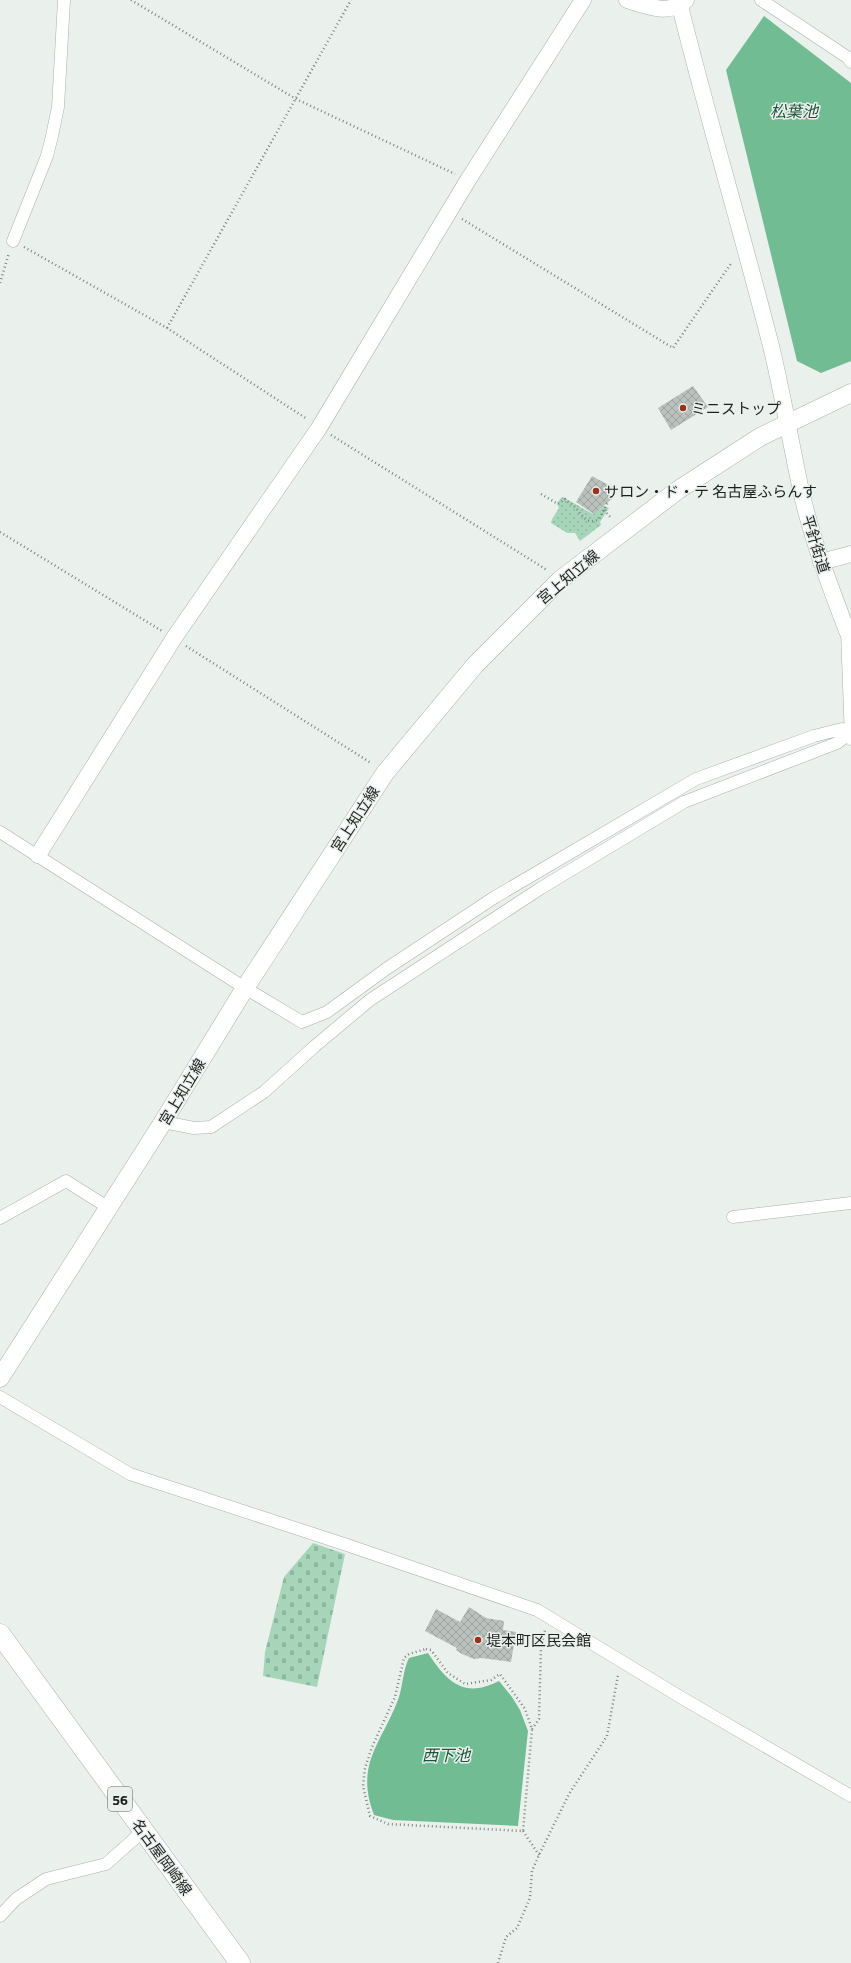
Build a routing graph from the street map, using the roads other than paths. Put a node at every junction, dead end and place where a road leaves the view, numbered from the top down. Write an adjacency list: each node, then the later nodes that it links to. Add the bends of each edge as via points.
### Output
1 (64, 0): 7 (street, via 58,108 47,156)
2 (583, 0): 15 (street, via 468,180 320,428 174,638)
3 (627, 0): 5 (street, via 662,9)
4 (761, 0): 6 (street)
5 (681, 2): 9 (street, 平針街道, via 698,75 745,244)
6 (851, 62)
7 (13, 241)
8 (851, 393): 9 (main road, 宮上知立線)
9 (788, 423): 11 (street, 平針街道, via 803,496); 16 (main road, 宮上知立線, via 760,437 678,490 560,580 475,665 385,773)
10 (851, 554): 11 (street)
11 (821, 562): 12 (street, 平針街道)
12 (849, 634): 13 (street)
13 (851, 736): 16 (street, via 842,730 814,736 696,779 495,897 386,969 327,1012 302,1022); 17 (street, via 684,802 541,888 370,1000 264,1092 211,1127 194,1128)
14 (0, 832): 15 (street)
15 (38, 855): 16 (street)
16 (245, 988): 17 (main road, 宮上知立線)
17 (163, 1122): 19 (main road, 宮上知立線)
18 (851, 1204): 20 (street)
19 (109, 1208): 21 (street, via 66,1180); 22 (main road, 宮上知立線)
20 (733, 1217)
21 (0, 1218)
22 (0, 1378)
23 (0, 1397): 25 (street, via 130,1474 537,1610)
24 (0, 1634): 26 (main road, 名古屋岡崎線 / 56)
25 (851, 1796)
26 (143, 1831): 27 (street, via 106,1864 46,1879 16,1899); 28 (main road, 名古屋岡崎線 / 56)
27 (0, 1916)
28 (240, 1963)

